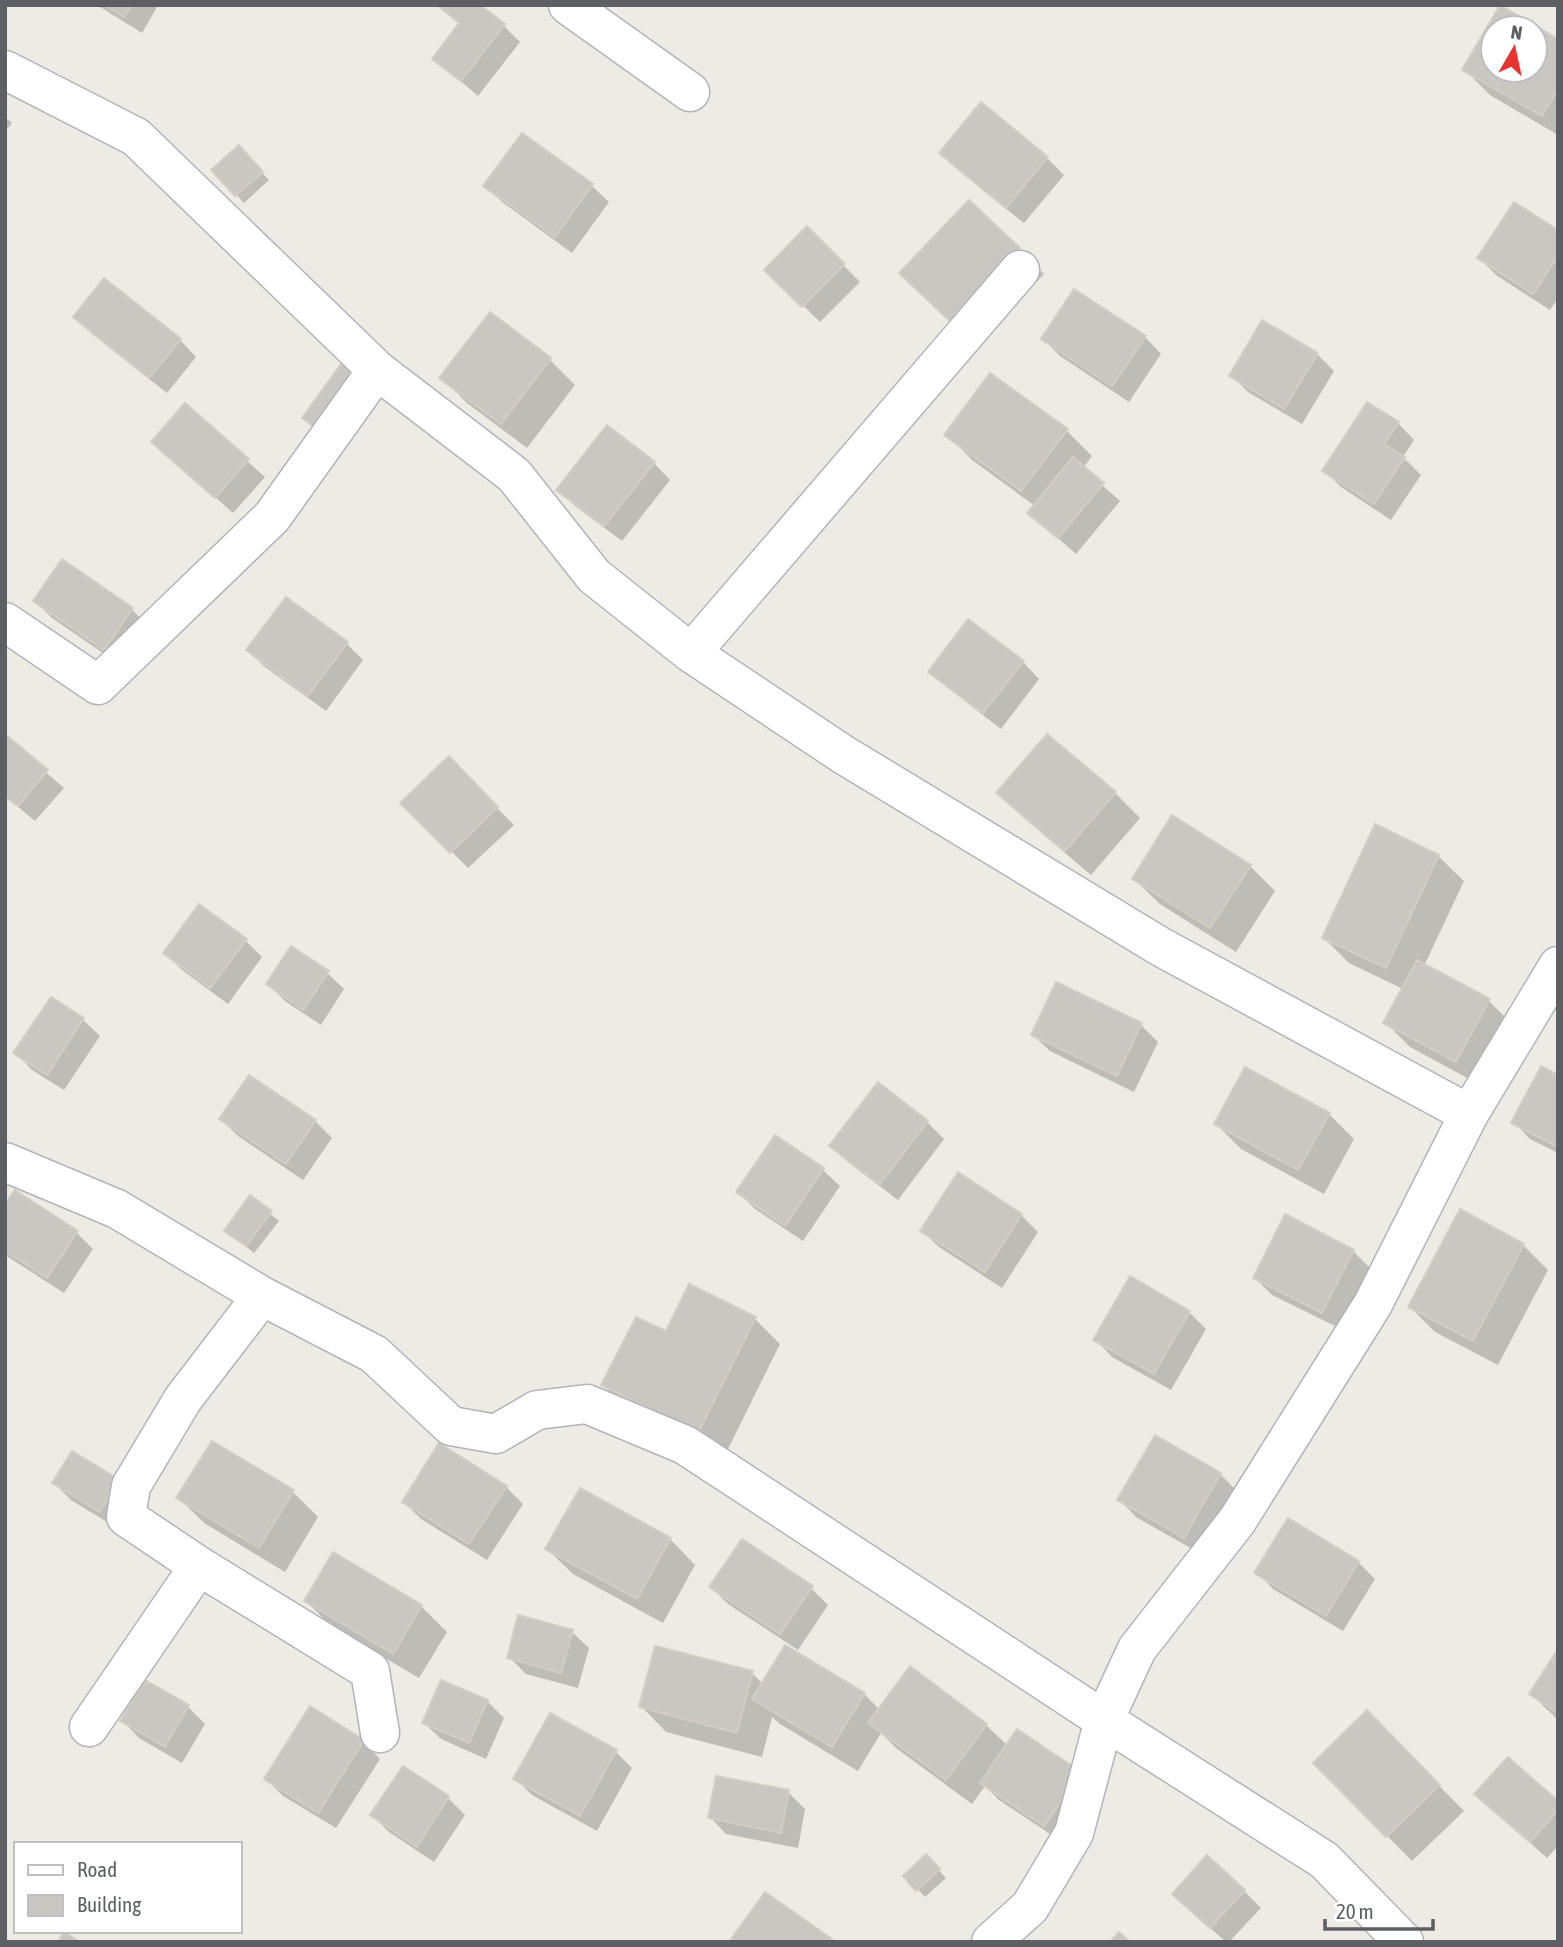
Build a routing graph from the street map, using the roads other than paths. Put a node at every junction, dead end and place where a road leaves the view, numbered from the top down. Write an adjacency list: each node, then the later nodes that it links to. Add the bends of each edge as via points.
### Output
1 (568, 5): 3 (street)
2 (5, 70): 5 (street, via 136,137)
3 (690, 92)
4 (1020, 270): 7 (street)
5 (377, 370): 6 (street, via 272,517 98,685); 7 (street, via 514,475 594,576)
6 (5, 622)
7 (691, 653): 9 (street, via 844,755 1161,947)
8 (1558, 966): 9 (street)
9 (1469, 1114): 13 (street, via 1373,1304 1237,1521 1137,1649)
10 (5, 1163): 11 (street, via 117,1209)
11 (261, 1296): 12 (street, via 183,1399 131,1486 126,1517); 13 (street, via 374,1354 451,1426 496,1434 537,1410 587,1404 685,1445)
12 (199, 1566): 14 (street); 15 (street, via 370,1671)
13 (1104, 1720): 16 (street, via 1074,1833 1030,1907); 17 (street, via 1324,1860)
14 (89, 1727)
15 (380, 1732)
16 (991, 1942)
17 (1404, 1942)

